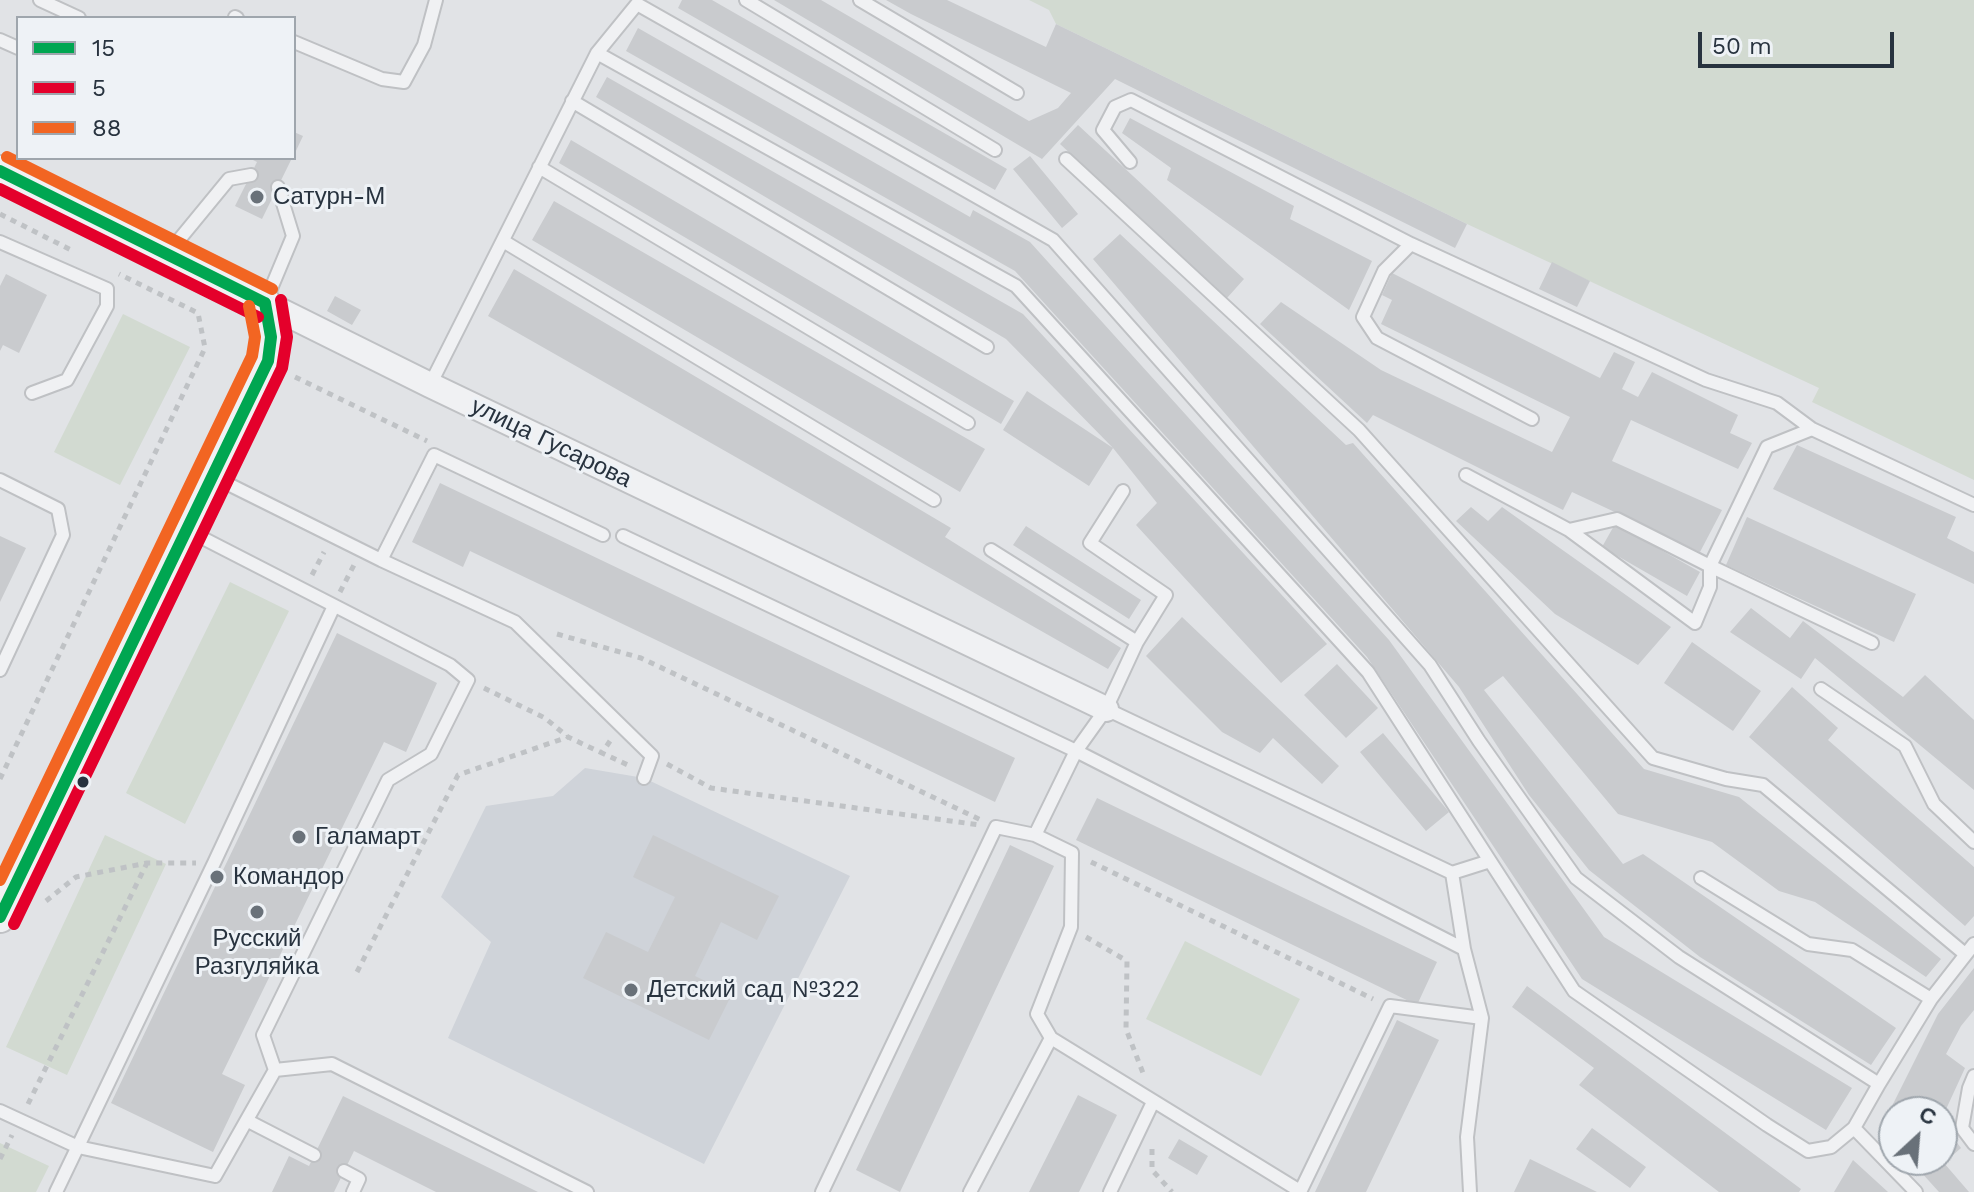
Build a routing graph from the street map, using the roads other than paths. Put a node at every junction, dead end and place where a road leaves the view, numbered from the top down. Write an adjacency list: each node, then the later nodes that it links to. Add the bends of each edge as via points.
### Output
1 (40, 0): 6 (lane)
2 (436, 0): 7 (lane, via 424,45 404,82 382,79)
3 (746, 0): 11 (lane)
4 (860, 0): 9 (lane)
5 (639, 2): 8 (lane); 63 (lane, via 1053,240 1430,665 1576,878 1679,957)
6 (75, 16)
7 (296, 43)
8 (597, 53): 10 (lane); 52 (lane, via 1016,286 1368,672)
9 (1017, 93)
10 (572, 101): 14 (lane); 23 (lane)
11 (995, 150)
12 (1066, 159): 57 (lane, via 1359,430 1653,758 1763,785)
13 (1130, 162): 20 (lane, via 1103,130 1115,107 1131,100)
14 (539, 167): 18 (lane); 27 (lane)
15 (0, 171): 21 (street, улица Гусарова)
16 (251, 175): 21 (lane, via 229,179)
17 (278, 187): 22 (lane, via 293,236)
18 (503, 241): 24 (lane); 33 (lane)
19 (0, 242): 25 (lane, via 107,289 107,306 67,380)
20 (1411, 244): 26 (lane, via 1384,271 1363,317 1377,338); 28 (lane, via 1706,380 1777,403)
21 (167, 254): 22 (street, улица Гусарова)
22 (265, 303): 24 (street, улица Гусарова); 30 (street, via 271,337 268,361)
23 (987, 347)
24 (430, 385): 47 (street, улица Гусарова)
25 (32, 393)
26 (1532, 419)
27 (968, 423)
28 (1812, 429): 34 (lane); 41 (lane, via 1767,447)
29 (1466, 475): 36 (lane)
30 (214, 477): 35 (street); 40 (lane)
31 (0, 480): 45 (lane, via 58,509 63,535)
32 (1123, 491): 43 (lane, via 1090,543 1166,595)
33 (934, 500)
34 (1974, 505)
35 (187, 530): 42 (lane, via 305,591); 55 (street)
36 (1569, 530): 41 (lane, via 1617,519); 41 (lane, via 1695,623 1710,587)
37 (603, 535): 40 (lane, via 434,455)
38 (623, 536): 48 (lane)
39 (991, 550): 43 (lane)
40 (381, 560): 49 (lane, via 515,622 652,756)
41 (1710, 566): 44 (lane)
42 (336, 600): 61 (lane, via 468,680 431,754 388,780 263,1035); 69 (lane)
43 (1137, 642): 47 (lane)
44 (1872, 643)
45 (0, 670)
46 (1821, 689): 51 (lane, via 1905,746 1934,804)
47 (1106, 709): 48 (lane); 53 (lane)
48 (1076, 751): 50 (lane); 56 (lane)
49 (644, 778)
50 (1035, 835): 60 (lane, via 1072,853 1071,927 1037,1014); 75 (lane, via 996,827)
51 (1974, 842)
52 (1490, 861): 53 (lane); 67 (lane, via 1574,991 1808,1151 1831,1147)
53 (1452, 873): 56 (lane)
54 (1701, 878): 58 (lane, via 1808,944 1852,950)
55 (0, 917)
56 (1464, 949): 59 (lane)
57 (1970, 949): 58 (lane)
58 (1931, 999): 63 (lane)
59 (1482, 1018): 78 (lane, via 1390,1006); 79 (lane, via 1467,1137)
60 (1051, 1038): 64 (lane); 76 (lane)
61 (275, 1070): 66 (lane); 74 (lane, via 332,1064)
62 (1974, 1076): 68 (lane, via 1962,1128)
63 (1879, 1084): 67 (lane)
64 (1153, 1102): 77 (lane); 78 (lane)
65 (0, 1111): 69 (lane)
66 (248, 1121): 69 (lane, via 215,1176); 70 (lane)
67 (1854, 1128): 80 (lane)
68 (1974, 1144)
69 (78, 1147): 72 (lane)
70 (314, 1155)
71 (344, 1171): 73 (lane, via 359,1179)
72 (56, 1192)
73 (353, 1192)
74 (587, 1192)
75 (822, 1192)
76 (970, 1192)
77 (1110, 1192)
78 (1300, 1192)
79 (1470, 1192)
80 (1916, 1192)

